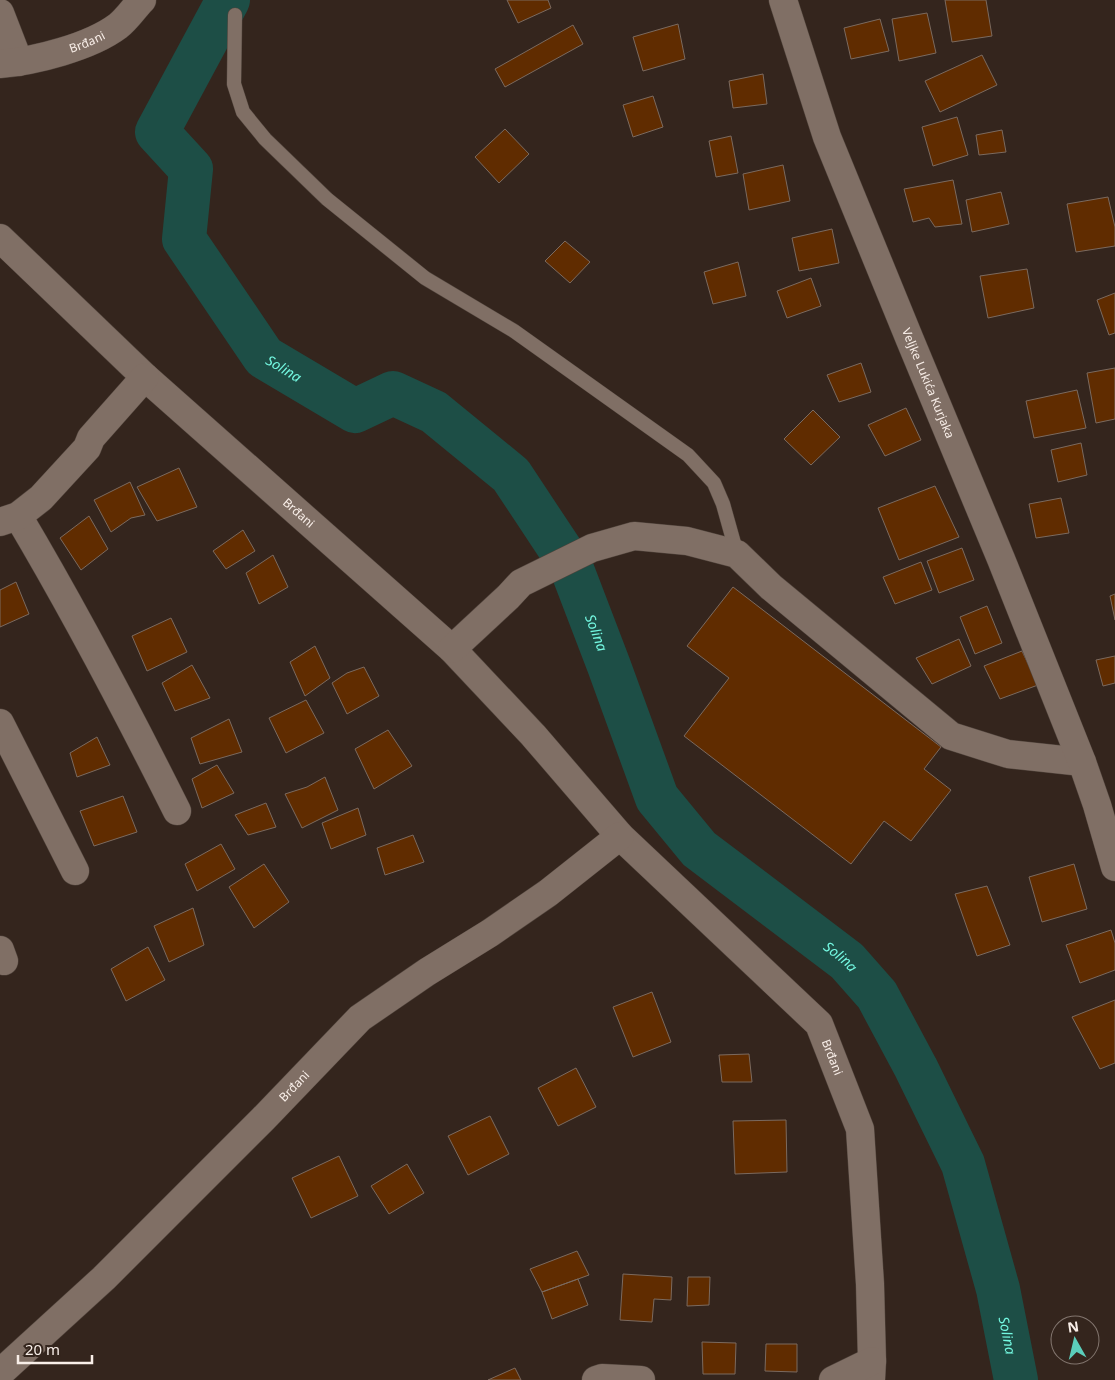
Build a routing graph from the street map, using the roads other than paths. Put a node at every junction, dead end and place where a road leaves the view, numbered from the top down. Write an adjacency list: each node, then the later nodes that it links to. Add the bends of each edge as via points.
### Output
1 (142, 0): 5 (street, Brđani, via 118,25 86,43)
2 (783, 0): 12 (street, Veljke Lukića Kurjaka, via 827,137)
3 (0, 13): 5 (street, Brđani)
4 (235, 16): 9 (lane, via 234,84 242,112 265,140 328,198 425,278 514,331 688,455 714,483)
5 (10, 63)
6 (0, 238): 7 (street, Brđani)
7 (145, 377): 8 (street, via 91,438 87,448 63,476 41,498); 10 (street, Brđani)
8 (9, 519): 13 (street, via 65,595)
9 (737, 554): 10 (street, via 686,540 634,536 592,548 521,583); 12 (street, via 951,736 1008,754)
10 (452, 649): 14 (street, Brđani)
11 (0, 723): 16 (street)
12 (1082, 762): 15 (street, Veljke Lukića Kurjaka)
13 (177, 811)
14 (620, 836): 17 (street, Brđani, via 819,1024 860,1129 870,1284); 18 (street, Brđani, via 548,893 360,1018 104,1278)
15 (1115, 867)
16 (75, 871)
17 (871, 1371): 21 (street, Brđani)
18 (0, 1373)
19 (596, 1380): 20 (street)
20 (641, 1380)
21 (833, 1380)

